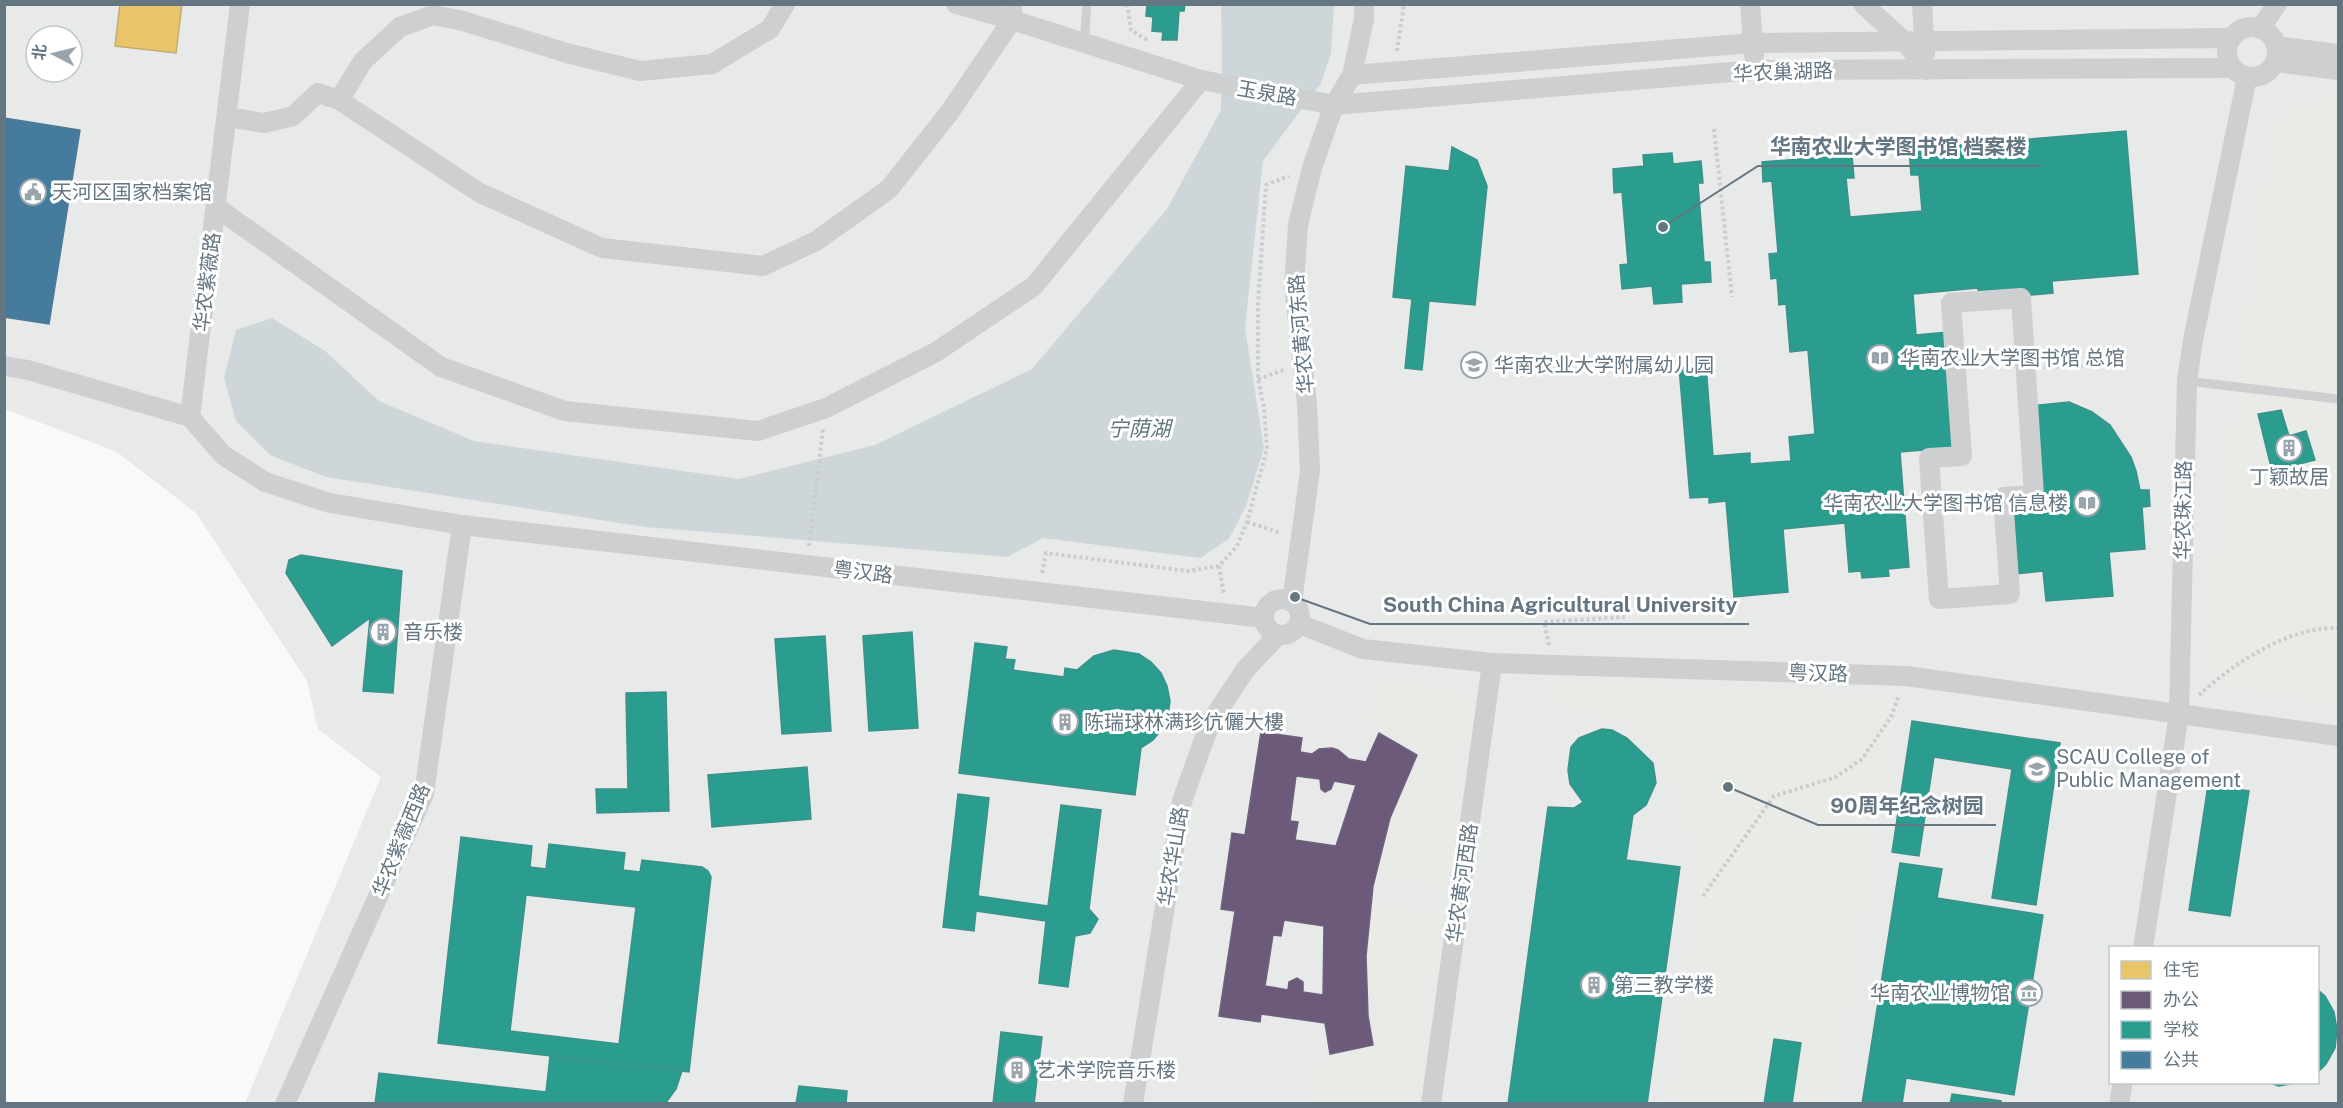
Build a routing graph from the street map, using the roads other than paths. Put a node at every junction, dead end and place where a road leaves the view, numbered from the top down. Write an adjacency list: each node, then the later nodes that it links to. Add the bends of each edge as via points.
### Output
1 (240, 4): 26 (street, 华农紫薇路)
2 (785, 4): 24 (street, via 770,29 712,64 639,70 433,15 400,27 363,61)
3 (956, 4): 10 (street, 玉泉路)
4 (1087, 4): 14 (lane)
5 (1364, 4): 22 (street, 华农黄河东路)
6 (1750, 4): 15 (street)
7 (1863, 4): 13 (street)
8 (1922, 4): 13 (street)
9 (2277, 4): 11 (street)
10 (1012, 12): 14 (street, 玉泉路); 24 (street, via 949,113 889,189 816,241 763,266 602,248 480,193)
11 (2260, 29): 12 (street, via 2244,29); 16 (street, via 2267,33)
12 (2232, 38): 13 (street, 华农巢湖路); 21 (street, via 2227,53)
13 (1915, 42): 15 (street, 华农巢湖路); 19 (street)
14 (1084, 43): 23 (street, 玉泉路)
15 (1753, 43): 18 (street); 22 (street, 华农巢湖路)
16 (2275, 54): 17 (street); 20 (street); 21 (street, via 2264,74)
17 (2338, 54)
18 (1755, 70): 19 (street, 华农巢湖路); 25 (street, 华农巢湖路)
19 (1927, 70): 21 (street, 华农巢湖路)
20 (2338, 70)
21 (2240, 72): 30 (street, 华农珠江路)
22 (1352, 75): 25 (street, 华农黄河东路)
23 (1201, 80): 25 (street, 玉泉路); 27 (street, via 1034,286 936,352 826,408 758,431 565,411 441,367)
24 (339, 100): 26 (street, via 318,93 294,116 264,123)
25 (1334, 105): 34 (street, 华农黄河东路, via 1298,225 1294,285 1310,471)
26 (228, 117): 27 (street, 华农紫薇路)
27 (216, 207): 32 (street, 华农紫薇路)
28 (4, 366): 32 (street)
29 (2025, 368): 29 (street, via 2034,495 2003,497 2010,594 1939,599 1929,458 1962,456 1951,303 2020,298)
30 (2187, 381): 31 (lane); 39 (street, 华农珠江路)
31 (2338, 399)
32 (190, 417): 33 (street, 粤汉路, via 223,455 265,482 330,502)
33 (462, 525): 35 (street, 粤汉路); 43 (street, 华农紫薇西路, via 424,794)
34 (1292, 602): 35 (street, via 1276,600 1267,607); 36 (street, via 1299,612)
35 (1264, 618): 37 (street, via 1267,628)
36 (1299, 624): 37 (street, via 1290,633); 38 (street, 粤汉路, via 1362,649)
37 (1278, 635): 44 (street, 华农华山路, via 1245,670 1210,723 1182,801)
38 (1492, 663): 39 (street, 粤汉路, via 1906,676); 45 (street, 华农黄河西路)
39 (2179, 714): 40 (street, 粤汉路); 41 (street, 华农珠江路)
40 (2338, 736)
41 (2143, 946)
42 (2123, 1084): 46 (street)
43 (285, 1104)
44 (1133, 1104)
45 (1431, 1104)
46 (2119, 1104)

